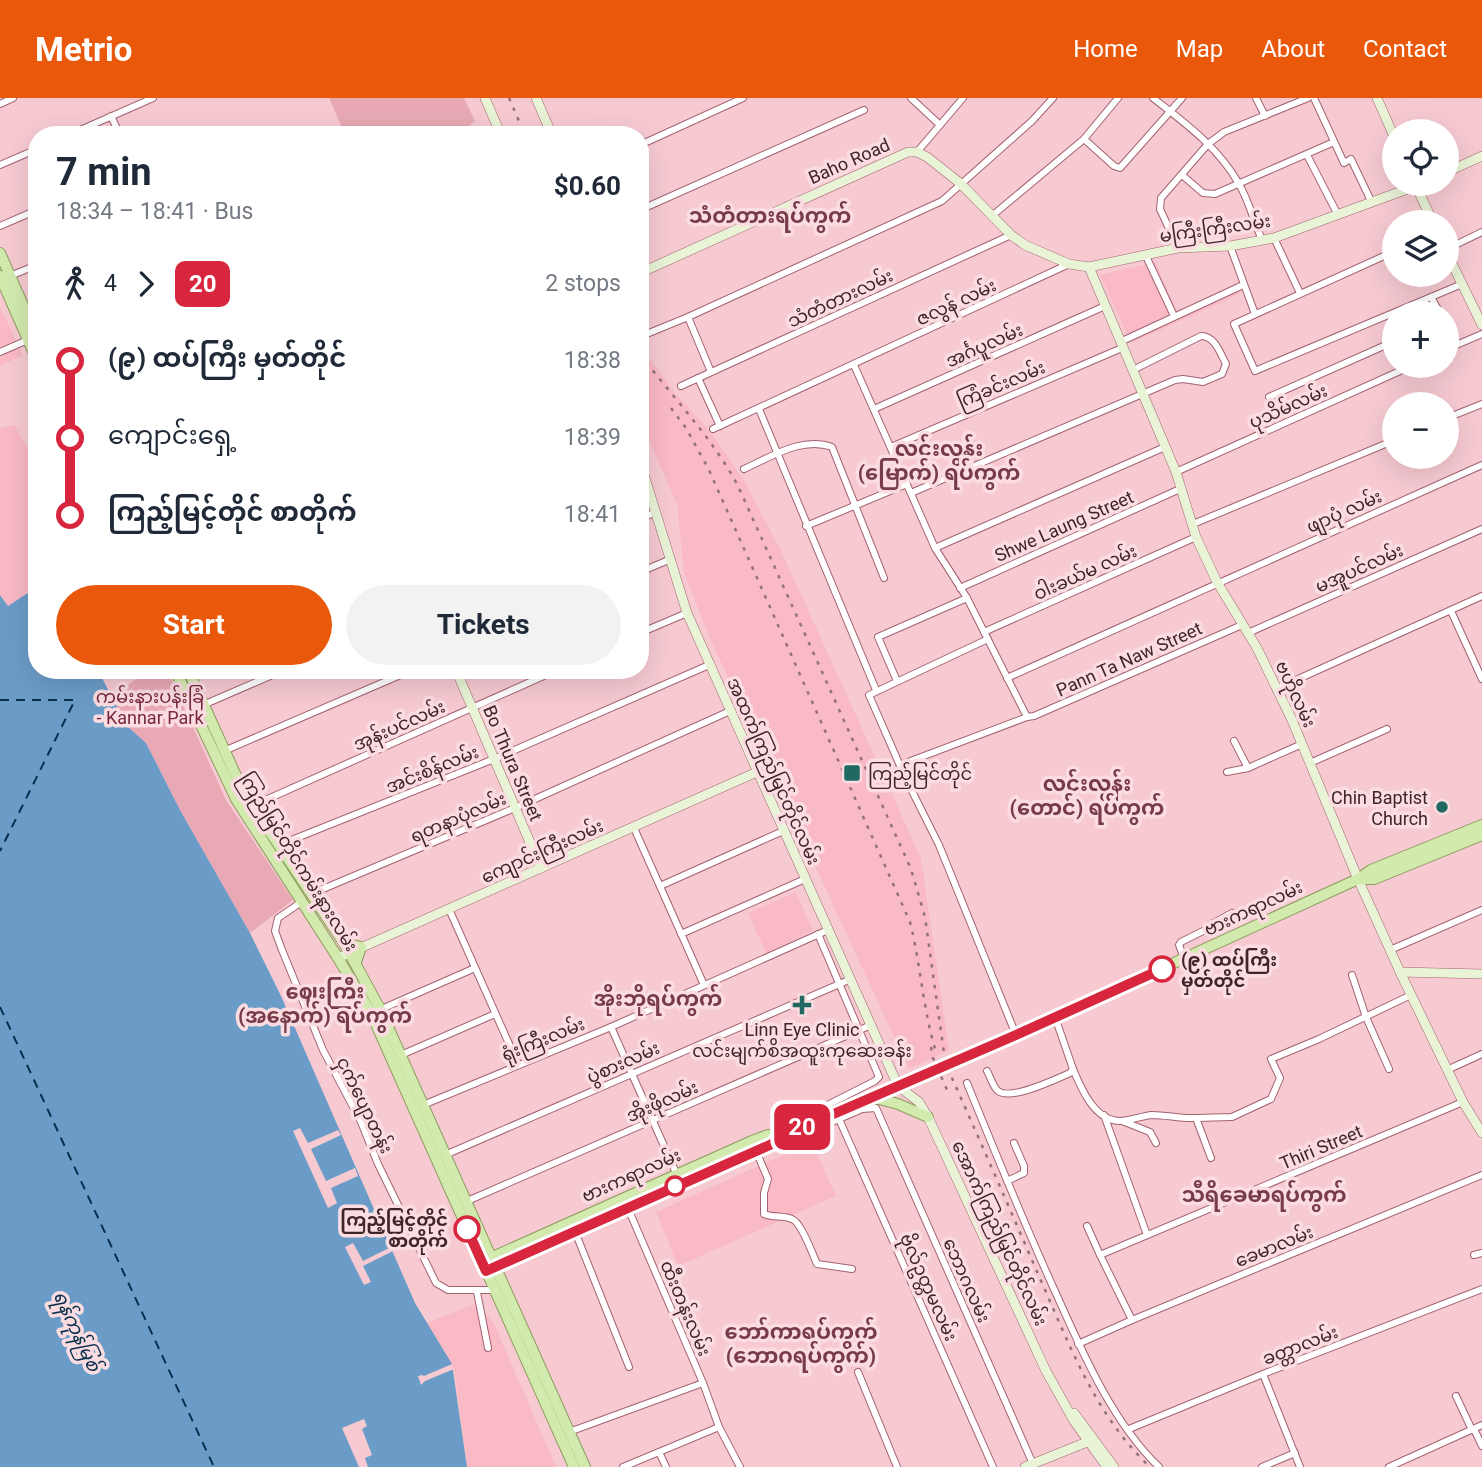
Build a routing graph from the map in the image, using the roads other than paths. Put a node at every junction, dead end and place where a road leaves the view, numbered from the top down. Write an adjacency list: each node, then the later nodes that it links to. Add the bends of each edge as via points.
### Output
1 (13, 98): 16 (street)
2 (153, 98): 19 (street)
3 (485, 98): 25 (main road)
4 (536, 98): 26 (main road)
5 (743, 98): 28 (street)
6 (911, 98): 22 (street)
7 (963, 98): 22 (street)
8 (1053, 98): 38 (street)
9 (1118, 98): 27 (street)
10 (1153, 98): 18 (street)
11 (1182, 98): 18 (street)
12 (1256, 98): 20 (street)
13 (1308, 98): 20 (street)
14 (1314, 98): 29 (street)
15 (1377, 98): 21 (main road)
16 (0, 104)
17 (864, 110): 42 (street)
18 (1171, 112): 27 (street, via 1121,168); 30 (street)
19 (111, 116): 23 (street); 24 (street)
20 (1265, 116): 30 (street, via 1224,132)
21 (1386, 119)
22 (940, 125): 31 (street)
23 (89, 126)
24 (116, 126)
25 (496, 126)
26 (548, 126)
27 (1084, 139): 44 (street)
28 (649, 141)
29 (1334, 142): 33 (street); 41 (street, via 1344,163 1351,159)
30 (1208, 144): 37 (street); 39 (street)
31 (917, 152): 38 (main road, Baho Road); 60 (main road, Baho Road, via 908,152)
32 (28, 153): 35 (street)
33 (1307, 155): 39 (street); 45 (street)
34 (1482, 156): 36 (main road)
35 (0, 165)
36 (1459, 167)
37 (1182, 175): 39 (street, via 1203,193 1215,194); 53 (street, via 1159,204)
38 (960, 183): 44 (main road, Baho Road); 71 (street, via 942,201)
39 (1239, 183): 50 (street)
40 (1390, 196): 41 (main road, မကြီးကြီးလမ်း)
41 (1372, 203): 45 (main road, မကြီးကြီးလမ်း)
42 (649, 206)
43 (28, 214): 46 (street)
44 (993, 215): 48 (main road, Baho Road)
45 (1338, 215): 49 (main road, မကြီးကြီးလမ်း)
46 (0, 226)
47 (1482, 232): 51 (street)
48 (1011, 235): 57 (main road, Baho Road); 83 (street, သံတံတားလမ်း)
49 (1274, 238): 50 (main road, မကြီးကြီးလမ်း); 65 (street)
50 (1262, 240): 52 (main road, မကြီးကြီးလမ်း)
51 (1459, 244)
52 (1230, 246): 53 (main road, မကြီးကြီးလမ်း); 64 (street)
53 (1178, 248): 55 (main road, မကြီးကြီးလမ်း)
54 (0, 253): 61 (main road)
55 (1145, 254): 58 (main road, မကြီးကြီးလမ်း); 70 (street)
56 (1382, 257): 65 (street)
57 (1069, 264): 58 (main road, Baho Road); 81 (street, ဇလွန် လမ်း)
58 (1088, 267): 68 (main road, ဗဟိုလမ်း)
59 (28, 268): 61 (street)
60 (649, 269)
61 (5, 276): 73 (main road)
62 (1459, 277): 63 (main road)
63 (1462, 284): 66 (street); 72 (main road)
64 (1243, 285): 69 (street); 70 (street, ကြံခင်းလမ်း)
65 (1300, 293): 69 (street)
66 (1431, 298): 67 (street); 69 (street, via 1256,372 1234,324)
67 (1433, 301)
68 (1105, 306): 78 (main road, ဗဟိုလမ်း); 91 (street, အင်္ဂပူလမ်း)
69 (1255, 314)
70 (1174, 316): 78 (street, ကြံခင်းလမ်း)
71 (688, 317): 74 (street); 83 (street)
72 (1482, 325)
73 (28, 329)
74 (649, 333)
75 (1482, 334): 77 (street)
76 (28, 340): 80 (street)
77 (1459, 344)
78 (1121, 345): 82 (main road, ဗဟိုလမ်း); 94 (street, ကြံခင်းလမ်း)
79 (1382, 347): 88 (street)
80 (0, 352)
81 (855, 365): 90 (street, ဇလွန် လမ်း); 91 (street)
82 (1133, 370): 87 (main road, ဗဟိုလမ်း); 87 (street, via 1201,336 1214,342 1226,364 1222,374 1203,382 1175,380)
83 (711, 373): 85 (street, သံတံတားလမ်း)
84 (1384, 378): 99 (street, ပုသိမ်လမ်း)
85 (698, 379): 86 (street, သံတံတားလမ်း); 90 (street, ဇလွန် လမ်း, via 717,428)
86 (681, 386)
87 (1142, 393): 95 (main road, ဗဟိုလမ်း); 103 (street)
88 (1269, 397)
89 (1482, 404): 92 (street)
90 (759, 409): 96 (street)
91 (874, 409): 94 (street)
92 (1459, 413)
93 (1382, 445): 107 (street)
94 (891, 447): 100 (street)
95 (1165, 447): 99 (main road, ဗဟိုလမ်း); 111 (street)
96 (779, 454): 98 (street); 104 (street, via 807,442 832,447); 108 (street)
97 (1482, 465): 115 (street, ဖျာပုံ လမ်း)
98 (744, 469)
99 (1176, 472): 101 (main road, ဗဟိုလမ်း)
100 (907, 484): 103 (street); 104 (street)
101 (1180, 489): 107 (main road, ဗဟိုလမ်း); 116 (street, Shwe Laung Street)
102 (649, 490): 105 (main road, အထက်ကြည်မြင်တိုင်လမ်း)
103 (911, 492): 111 (street)
104 (855, 505): 108 (street); 114 (street)
105 (656, 512): 106 (street); 112 (main road, အထက်ကြည်မြင်တိုင်လမ်း)
106 (649, 515)
107 (1193, 524): 110 (main road, ဗဟိုလမ်း)
108 (806, 526): 137 (street)
109 (1482, 528): 123 (street, မအူပင်လမ်း)
110 (1196, 537): 115 (main road, ဗဟိုလမ်း); 124 (street, ဝါးခယ်မ လမ်း)
111 (936, 548): 116 (street)
112 (671, 559): 113 (street); 120 (main road, အထက်ကြည်မြင်တိုင်လမ်း)
113 (649, 568)
114 (884, 578)
115 (1217, 582): 121 (main road, ဗဟိုလမ်း); 127 (street, ဖျာပုံ လမ်း)
116 (960, 588): 118 (street)
117 (1482, 596): 119 (street)
118 (967, 598): 124 (street); 135 (street, via 878,637)
119 (1451, 611): 126 (street); 136 (street)
120 (687, 613): 122 (street); 125 (main road, အထက်ကြည်မြင်တိုင်လမ်း)
121 (1242, 625): 123 (main road, ဗဟိုလမ်း); 141 (street, Pann Ta Naw Street)
122 (649, 629)
123 (1248, 633): 136 (main road, ဗဟိုလမ်း)
124 (986, 635): 127 (street); 135 (street, ဝါးခယ်မ လမ်း)
125 (709, 665): 140 (main road, အထက်ကြည်မြင်တိုင်လမ်း); 146 (street, အင်းစိန်လမ်း)
126 (1480, 670): 134 (street)
127 (1007, 678): 141 (street)
128 (182, 679): 138 (main road, ကြည်မြင်တိုင်ကမ်းနားလမ်း)
129 (192, 679): 138 (main road, ကြည်မြင်တိုင်ကမ်းနားလမ်း)
130 (264, 679): 138 (street)
131 (391, 679): 145 (street)
132 (460, 679): 139 (main road, Bo Thura Street)
133 (537, 679): 139 (street, အုန်းပင်လမ်း)
134 (1482, 680)
135 (897, 681): 137 (street, ဝါးခယ်မ လမ်း)
136 (1276, 689): 144 (main road, ဗဟိုလမ်း)
137 (876, 690): 148 (street, ဝါးခယ်မ လမ်း, via 869,695)
138 (202, 706): 145 (main road, ကြည်မြင်တိုင်ကမ်းနားလမ်း); 152 (main road, ကြည်မြင်တိုင်ကမ်းနားလမ်း)
139 (472, 708): 146 (main road, Bo Thura Street); 152 (street, အုန်းပင်လမ်း)
140 (730, 711): 150 (main road, အထက်ကြည်မြင်တိုင်လမ်း); 153 (street, ရတနာပုံလမ်း)
141 (1027, 717): 148 (street, Pann Ta Naw Street)
142 (1387, 729): 147 (street)
143 (1234, 741): 149 (street)
144 (1302, 744): 147 (main road, ဗဟိုလမ်း); 149 (street)
145 (225, 750): 152 (main road, ကြည်မြင်တိုင်ကမ်းနားလမ်း)
146 (494, 759): 153 (main road, Bo Thura Street); 158 (street, အင်းစိန်လမ်း)
147 (1310, 763): 161 (main road, ဗဟိုလမ်း)
148 (900, 765): 190 (street, via 939,845)
149 (1248, 768): 151 (street)
150 (757, 772): 155 (main road, ကျောင်းကြီးလမ်း); 156 (main road, အထက်ကြည်မြင်တိုင်လမ်း)
151 (1227, 772)
152 (248, 808): 158 (main road, ကြည်မြင်တိုင်ကမ်းနားလမ်း); 163 (main road, ကြည်မြင်တိုင်ကမ်းနားလမ်း)
153 (515, 808): 159 (main road, Bo Thura Street); 163 (street, ရတနာပုံလမ်း)
154 (1482, 825): 161 (main road, ဗားကရာလမ်း)
155 (634, 828): 159 (main road, ကျောင်းကြီးလမ်း); 162 (street)
156 (783, 831): 160 (main road, အထက်ကြည်မြင်တိုင်လမ်း); 162 (street)
157 (1482, 835): 161 (main road, ဗားကရာလမ်း, via 1374,879)
158 (279, 845): 163 (main road, ကြည်မြင်တိုင်ကမ်းနားလမ်း)
159 (541, 868): 164 (main road, ကျောင်းကြီးလမ်း)
160 (805, 879): 167 (main road, အထက်ကြည်မြင်တိုင်လမ်း); 168 (street)
161 (1357, 879): 171 (main road, ဗဟိုလမ်း); 174 (main road, ဗားကရာလမ်း)
162 (660, 886): 168 (street)
163 (307, 898): 172 (main road, ကြည်မြင်တိုင်ကမ်းနားလမ်း); 173 (main road, ကြည်မြင်တိုင်ကမ်းနားလမ်း); 233 (street, ငှက်ပျောတန်း, via 278,918 275,930 323,1050 436,1283 447,1290)
164 (449, 909): 170 (main road, ကျောင်းကြီးလမ်း); 175 (street)
165 (1482, 910): 171 (street)
166 (1232, 913): 174 (street, via 1181,942)
167 (828, 930): 169 (street, ရုံးကြီးလမ်း); 179 (main road, အထက်ကြည်မြင်တိုင်လမ်း)
168 (681, 934): 181 (street)
169 (818, 934): 180 (street); 181 (street, ရုံးကြီးလမ်း)
170 (361, 947): 172 (main road); 172 (main road)
171 (1390, 950): 176 (main road, ဗဟိုလမ်း)
172 (350, 952): 173 (main road); 183 (main road, ကြည်မြင်တိုင်ကမ်းနားလမ်း)
173 (338, 958): 183 (main road, ကြည်မြင်တိုင်ကမ်းနားလမ်း)
174 (1185, 958): 185 (main road, ဗားကရာလမ်း)
175 (475, 968): 183 (street); 184 (street)
176 (1400, 972): 177 (main road); 182 (main road, ဗဟိုလမ်း)
177 (1482, 974)
178 (1352, 975): 186 (street)
179 (851, 979): 180 (street, ပွဲစားလမ်း); 187 (main road, အထက်ကြည်မြင်တိုင်လမ်း)
180 (840, 983): 189 (street); 198 (street, ပွဲစားလမ်း)
181 (704, 985): 188 (street, ရုံးကြီးလမ်း)
182 (1411, 995): 186 (street); 196 (main road, ဗဟိုလမ်း)
183 (376, 1011): 192 (main road); 216 (main road, ကြည်မြင်တိုင်ကမ်းနားလမ်း)
184 (495, 1014): 192 (street); 193 (street)
185 (1055, 1017): 190 (main road, ဗားကရာလမ်း); 194 (street)
186 (1366, 1017): 195 (street); 206 (street, via 1270,1059 1280,1078 1270,1099 1232,1117)
187 (871, 1025): 189 (street, အိုးဖိုလမ်း); 200 (main road, အထက်ကြည်မြင်တိုင်လမ်း)
188 (611, 1027): 193 (street, ရုံးကြီးလမ်း); 198 (street)
189 (860, 1029): 208 (street, အိုးဖိုလမ်း); 212 (street, via 877,1079)
190 (1016, 1035): 200 (main road, ဗားကရာလမ်း)
191 (1482, 1054): 196 (street)
192 (401, 1055): 203 (main road)
193 (518, 1064): 203 (street, ရုံးကြီးလမ်း)
194 (1073, 1069): 197 (street, via 1027,1091 1003,1093); 204 (street, via 1082,1090)
195 (1389, 1069)
196 (1447, 1070): 202 (main road, ဗဟိုလမ်း)
197 (987, 1071)
198 (632, 1073): 208 (street); 216 (street, ပွဲစားလမ်း)
199 (967, 1083): 220 (street)
200 (898, 1086): 201 (main road, ဗားကရာလမ်း); 205 (main road, အောက်ကြည်မြင်တိုင်လမ်း, via 919,1102)
201 (874, 1102): 205 (main road, via 898,1104); 207 (street); 210 (main road, ဗားကရာလမ်း); 253 (street, ဘောဂလမ်း)
202 (1463, 1102): 211 (main road, ဗဟိုလမ်း); 225 (street, Thiri Street)
203 (423, 1105): 216 (main road)
204 (1104, 1115): 209 (street); 225 (street)
205 (928, 1117): 248 (main road, အောက်ကြည်မြင်တိုင်လမ်း, via 1046,1371)
206 (1196, 1118): 209 (street, via 1154,1115); 217 (street)
207 (839, 1119): 210 (street, via 811,1130); 260 (street, ဗိုလ်ဥတ္တမလမ်း)
208 (653, 1121): 219 (street); 221 (street, အိုးဖိုလမ်း)
209 (1122, 1121): 214 (street, via 1150,1132)
210 (804, 1126): 212 (main road, ဗားကရာလမ်း)
211 (1482, 1133)
212 (773, 1136): 215 (main road, ဗားကရာလမ်း, via 772,1144); 219 (main road, ဗားကရာလမ်း)
213 (1014, 1143): 220 (street, via 1024,1172)
214 (1156, 1143)
215 (756, 1151): 219 (main road, ဗားကရာလမ်း); 230 (street, via 768,1179 764,1214 798,1222 817,1264)
216 (441, 1157): 221 (main road); 229 (main road, ကြည်မြင်တိုင်ကမ်းနားလမ်း)
217 (1210, 1158)
218 (1482, 1175): 234 (street, ခေမာလမ်း)
219 (679, 1179): 222 (main road, ဗားကရာလမ်း)
220 (1007, 1181): 235 (street)
221 (465, 1202): 229 (main road)
222 (626, 1202): 224 (main road, ဗားကရာလမ်း); 240 (street, ထီးတန်းလမ်း)
223 (1087, 1226): 227 (street)
224 (573, 1227): 229 (main road, ဗားကရာလမ်း); 237 (street)
225 (1147, 1235): 227 (street, Thiri Street)
226 (1482, 1252): 228 (street)
227 (1100, 1255): 234 (street)
228 (1474, 1255)
229 (492, 1260): 232 (main road, ကြည်မြင်တိုင်ကမ်းနားလမ်း); 241 (main road, via 502,1269 502,1281)
230 (852, 1269)
231 (1482, 1289): 239 (street, ခတ္တာလမ်း)
232 (494, 1290): 233 (street, ငှက်ပျောတန်း); 241 (main road, ကြည်မြင်တိုင်ကမ်းနားလမ်း)
233 (477, 1292): 236 (street)
234 (1132, 1320): 235 (street, ခေမာလမ်း)
235 (1078, 1344): 245 (street)
236 (488, 1348)
237 (629, 1367)
238 (858, 1372): 259 (street)
239 (1264, 1374): 245 (street, ခတ္တာလမ်း); 252 (street)
240 (703, 1383): 244 (street, ထီးတန်းလမ်း); 247 (street)
241 (546, 1393): 247 (main road); 250 (main road, ကြည်မြင်တိုင်ကမ်းနားလမ်း)
242 (1456, 1396): 246 (street)
243 (1482, 1425): 246 (street)
244 (719, 1427): 251 (street); 258 (street, ထီးတန်းလမ်း)
245 (1129, 1429): 263 (street)
246 (1473, 1429): 249 (street); 266 (street)
247 (569, 1432): 250 (main road)
248 (1090, 1441): 253 (main road); 261 (main road); 262 (main road)
249 (1482, 1446)
250 (570, 1447): 254 (main road, ကြည်မြင်တိုင်ကမ်းနားလမ်း); 255 (main road)
251 (659, 1452): 256 (street); 257 (street)
252 (1295, 1453): 264 (street); 265 (street)
253 (1029, 1465)
254 (574, 1467)
255 (585, 1467)
256 (623, 1467)
257 (666, 1467)
258 (740, 1467)
259 (897, 1467)
260 (993, 1467)
261 (1107, 1467)
262 (1114, 1467)
263 (1159, 1467)
264 (1262, 1467)
265 (1300, 1467)
266 (1389, 1467)

